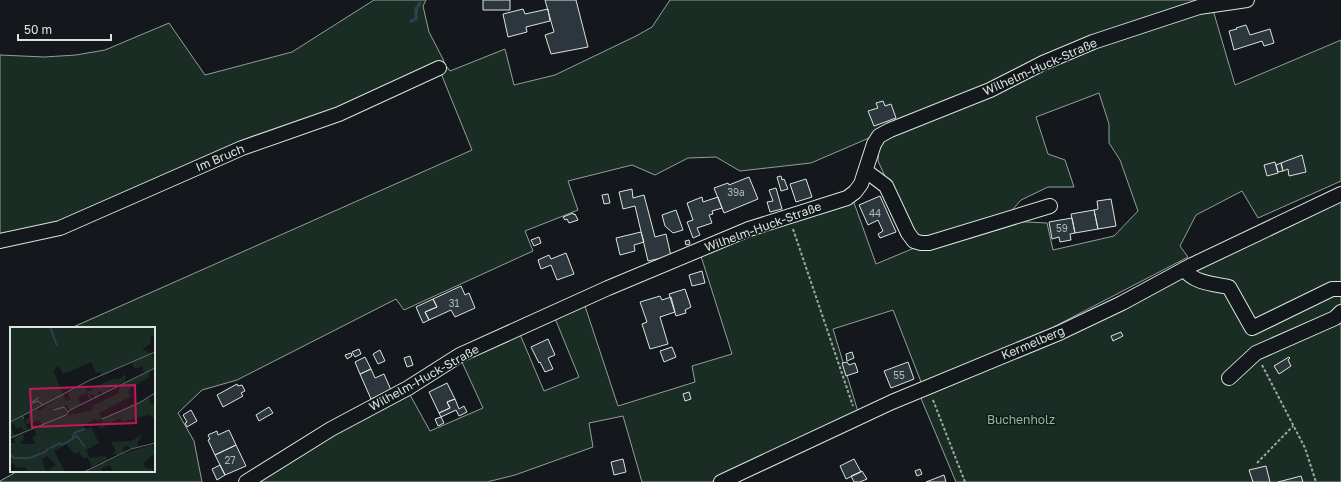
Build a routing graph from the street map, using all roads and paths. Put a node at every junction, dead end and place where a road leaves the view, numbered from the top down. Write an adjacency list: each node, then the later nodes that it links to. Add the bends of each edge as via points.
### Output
1 (1247, 0): 3 (street, Wilhelm-Huck-Straße, via 1199,7 1093,42 1043,63 990,90 890,130 879,136 874,144)
2 (438, 68): 7 (street, Im Bruch, via 339,114 242,148 60,228)
3 (866, 171): 5 (street, via 886,186 908,233 920,243 929,243); 6 (street, Wilhelm-Huck-Straße, via 861,184 847,198)
4 (1341, 194): 8 (street, Kermelberg)
5 (1050, 206)
6 (789, 216): 14 (path); 17 (street, Wilhelm-Huck-Straße, via 749,229 615,285 460,356 408,388 331,429)
7 (0, 241)
8 (1184, 269): 9 (street, via 1194,279 1229,287 1252,328 1332,290); 13 (street, Kermelberg, via 1122,303)
9 (1341, 289)
10 (1341, 312): 11 (street, via 1335,318)
11 (1256, 354): 12 (street); 15 (path)
12 (1229, 378)
13 (928, 388): 14 (street, Kermelberg); 19 (path)
14 (858, 419): 18 (street, Kermelberg)
15 (1293, 426): 16 (path); 20 (path, via 1305,448)
16 (1257, 463)
17 (246, 482)
18 (721, 482)
19 (965, 482)
20 (1316, 482)

